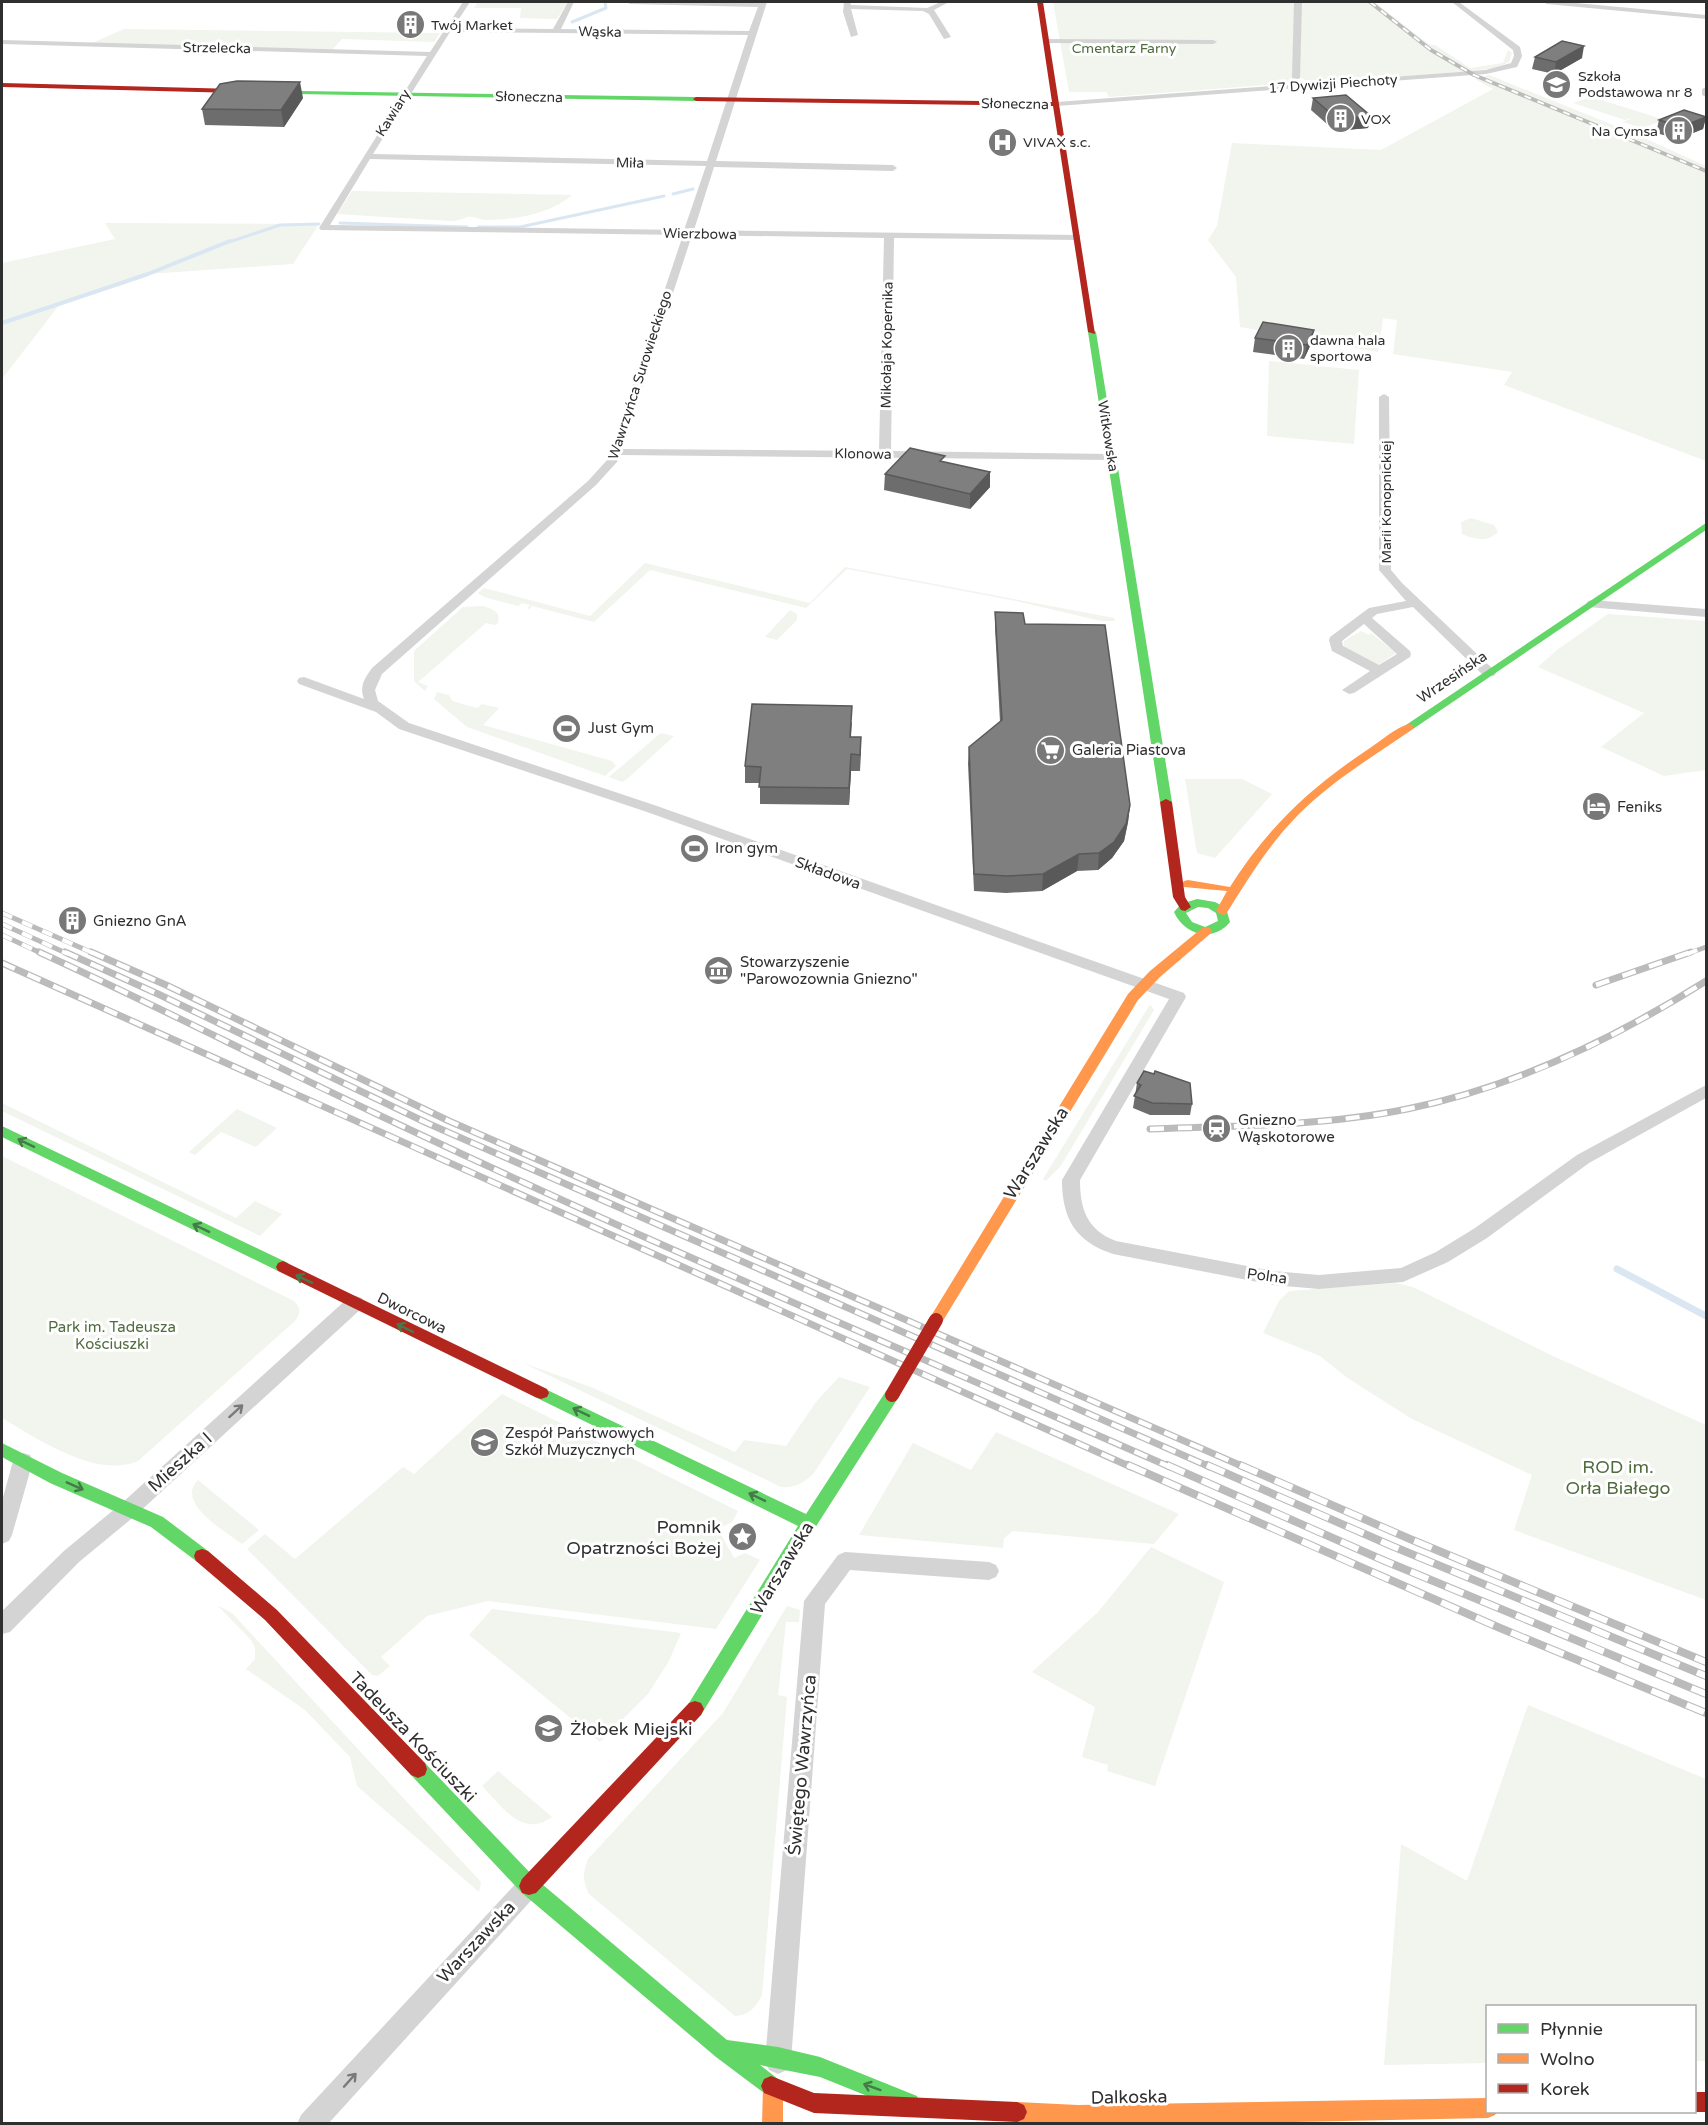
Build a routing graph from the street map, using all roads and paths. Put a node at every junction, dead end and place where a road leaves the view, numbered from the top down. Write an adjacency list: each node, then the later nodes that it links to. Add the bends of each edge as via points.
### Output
1 (466, 2): 15 (street, Kawiary)
2 (571, 2): 16 (street)
3 (630, 2): 9 (street)
4 (946, 2): 13 (street)
5 (1040, 2): 20 (street, Witkowska)
6 (1298, 2): 24 (street)
7 (1455, 2): 30 (street, 17 Dywizji Piechoty, via 1517,50 1514,65 1478,73)
8 (1547, 2): 12 (street)
9 (763, 3): 17 (street, Wawrzyńca Surowieckiego)
10 (847, 4): 11 (street); 18 (street)
11 (894, 5): 13 (street)
12 (1628, 5): 14 (street)
13 (928, 10): 19 (street)
14 (1707, 17)
15 (449, 30): 16 (street, Wąska); 23 (street, Kawiary)
16 (556, 31): 17 (street, Wąska)
17 (752, 33): 29 (street, Wawrzyńca Surowieckiego)
18 (854, 35)
19 (947, 37)
20 (1047, 41): 22 (street); 30 (street, Witkowska)
21 (2, 42): 23 (street, Strzelecka)
22 (1213, 42)
23 (433, 54): 27 (street, Kawiary)
24 (1296, 78)
25 (2, 85): 27 (street, Słoneczna)
26 (1707, 89): 28 (street)
27 (405, 95): 29 (street, Słoneczna); 31 (street, Kawiary)
28 (1707, 95)
29 (732, 100): 30 (street, Słoneczna); 32 (street, Wawrzyńca Surowieckiego)
30 (1057, 104): 37 (street, Witkowska)
31 (367, 156): 32 (street, Miła); 34 (street, Kawiary)
32 (711, 164): 33 (street, Miła); 35 (street, Wawrzyńca Surowieckiego)
33 (893, 168)
34 (324, 228): 35 (street, Wierzbowa)
35 (687, 234): 36 (street, Wierzbowa); 39 (street, Wawrzyńca Surowieckiego)
36 (889, 235): 37 (street, Wierzbowa); 40 (street, Mikołaja Kopernika)
37 (1077, 237): 41 (street, Witkowska)
38 (1384, 397): 43 (street, Marii Konopnickiej, via 1385,570)
39 (615, 452): 40 (street, Klonowa); 50 (street, Wawrzyńca Surowieckiego, via 605,472 393,657)
40 (885, 454): 41 (street, Klonowa)
41 (1112, 457): 54 (street, Witkowska)
42 (1707, 526): 44 (street, Wrzesińska)
43 (1416, 603): 46 (street, via 1373,611); 48 (street, Marii Konopnickiej)
44 (1592, 604): 45 (street); 48 (street, Wrzesińska)
45 (1707, 613)
46 (1365, 618): 47 (street, via 1405,654); 47 (street, via 1335,640 1337,648)
47 (1378, 671): 52 (street)
48 (1489, 673): 55 (street, Wrzesińska, via 1315,792)
49 (304, 681): 51 (street, Składowa)
50 (368, 686): 51 (street, Składowa); 53 (street, Składowa, via 371,702)
51 (323, 688): 53 (street, Składowa)
52 (1349, 690)
53 (380, 709): 64 (street, Składowa, via 404,726 652,809)
54 (1177, 870): 56 (street, Witkowska); 59 (street, Witkowska, via 1179,897)
55 (1238, 880): 57 (street, Wrzesińska); 60 (street, Wrzesińska)
56 (1188, 884): 57 (street); 58 (street, Witkowska)
57 (1225, 888): 58 (street, Wrzesińska)
58 (1204, 903): 59 (street); 60 (street)
59 (1185, 906): 61 (street, Witkowska, via 1180,920)
60 (1222, 911): 62 (street, Wrzesińska, via 1221,926)
61 (1186, 926): 62 (street); 63 (street)
62 (1206, 931): 63 (street, Warszawska)
63 (1178, 955): 64 (street, Warszawska)
64 (1144, 985): 65 (street, Polna, via 1178,997 1075,1171 1070,1191 1078,1218 1092,1238 1113,1247 1273,1278 1319,1282 1403,1275 1481,1233 1583,1159); 71 (street, Warszawska, bridge, via 994,1220 892,1395)
65 (1707, 1091)
66 (2, 1131): 67 (street, Dworcowa, one-way to 66)
67 (355, 1303): 70 (street, Mieszka I, one-way to 67); 71 (street, Dworcowa, one-way to 67)
68 (2, 1450): 69 (street, Tadeusza Kościuszki)
69 (23, 1461): 70 (street, Tadeusza Kościuszki, one-way to 70); 72 (street)
70 (129, 1509): 74 (street, Mieszka I); 75 (street, Tadeusza Kościuszki, via 184,1541 271,1615)
71 (809, 1523): 75 (street, Warszawska, via 708,1692)
72 (2, 1535)
73 (990, 1571): 77 (street, Świętego Wawrzyńca, via 845,1561 815,1601)
74 (3, 1621)
75 (529, 1886): 76 (street, Tadeusza Kościuszki); 82 (street, Warszawska, one-way to 75)
76 (723, 2050): 77 (street); 78 (street, Tadeusza Kościuszki)
77 (778, 2057): 78 (street, Świętego Wawrzyńca); 80 (street, one-way to 77, via 820,2067)
78 (773, 2088): 80 (street, Dalkoska, via 814,2103); 83 (street, Świętego Wawrzyńca)
79 (1486, 2108): 81 (street, Dalkoska)
80 (926, 2109): 81 (street, Dalkoska, via 1078,2115)
81 (1383, 2111): 84 (street)
82 (310, 2124)
83 (772, 2124)
84 (1390, 2124)

